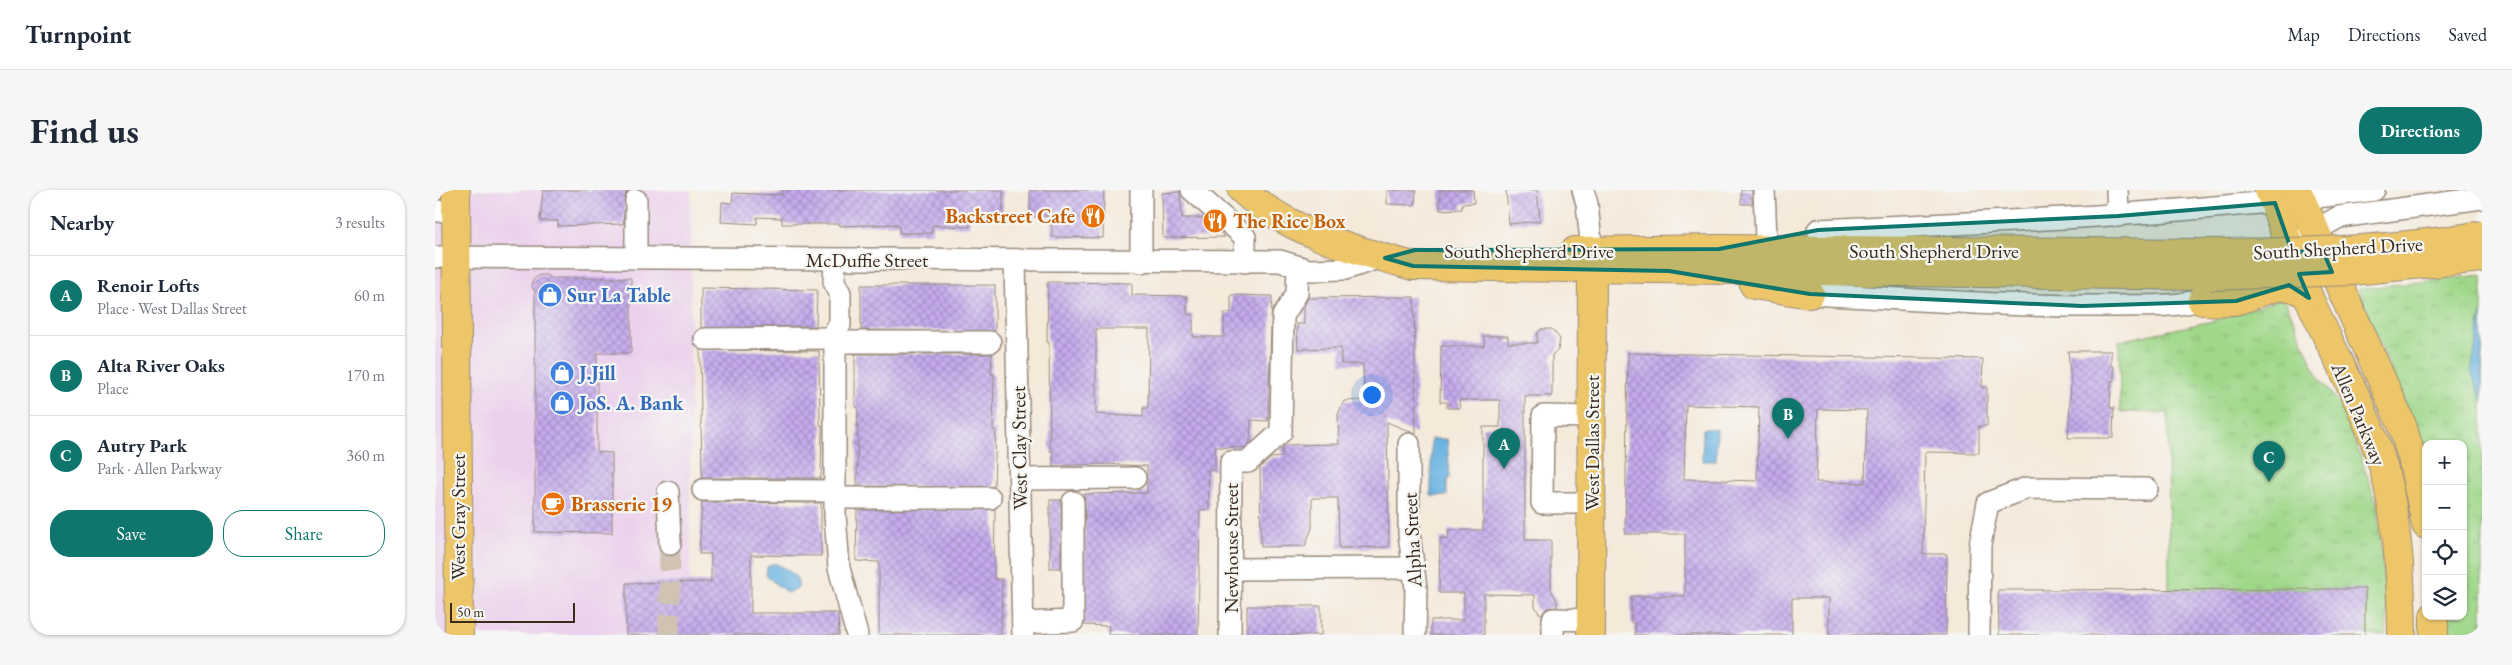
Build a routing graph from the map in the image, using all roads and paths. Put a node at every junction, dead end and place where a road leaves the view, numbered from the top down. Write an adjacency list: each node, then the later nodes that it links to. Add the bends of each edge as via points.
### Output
1 (1141, 190): 26 (street)
2 (1192, 190): 27 (street, via 1245,237)
3 (1242, 190): 21 (main road, via 1276,215 1305,230)
4 (1583, 190): 24 (street)
5 (1763, 190): 16 (street)
6 (2117, 190): 12 (street)
7 (2374, 190): 8 (street)
8 (2285, 196): 12 (street); 14 (main road, Allen Parkway); 17 (main road, Allen Parkway)
9 (2482, 198): 14 (street, via 2339,217)
10 (636, 200): 20 (street)
11 (449, 204): 19 (main road, West Gray Street)
12 (2118, 216): 13 (street)
13 (1818, 230): 16 (main road)
14 (2314, 230): 17 (street); 47 (main road, Allen Parkway, via 2402,425)
15 (2482, 235): 30 (main road, South Shepherd Drive, bridge, via 2405,246 2342,250)
16 (1766, 238): 18 (main road)
17 (2290, 246): 30 (street, via 2233,286); 32 (main road, Allen Parkway)
18 (1719, 249): 24 (main road, South Shepherd Drive); 30 (main road, South Shepherd Drive)
19 (446, 257): 20 (street, McDuffie Street); 54 (main road, West Gray Street)
20 (636, 258): 23 (street, McDuffie Street)
21 (1383, 258): 24 (main road, South Shepherd Drive, via 1415,250); 28 (street, McDuffie Street, via 1345,269 1309,270)
22 (2482, 258): 30 (main road, South Shepherd Drive, bridge, via 2352,272)
23 (835, 260): 25 (street, McDuffie Street); 33 (street, via 834,282 840,293 840,325)
24 (1592, 260): 29 (main road, South Shepherd Drive); 36 (main road, West Dallas Street)
25 (1015, 261): 26 (street, McDuffie Street); 38 (street, West Clay Street)
26 (1141, 262): 27 (street, McDuffie Street)
27 (1245, 262): 28 (street, McDuffie Street, via 1280,262)
28 (1298, 267): 50 (street, Newhouse Street, via 1297,293 1283,316 1281,432 1274,448 1248,462 1231,462)
29 (1669, 271): 30 (main road, South Shepherd Drive); 31 (main road)
30 (2205, 277): 31 (street, via 2178,305 2082,306); 32 (main road, via 2235,301 2289,285 2300,289)
31 (1810, 294)
32 (2309, 298): 60 (main road, Allen Parkway, via 2367,423 2383,466 2393,513)
33 (835, 337): 34 (street); 35 (street); 43 (street)
34 (705, 339)
35 (990, 342)
36 (1592, 417): 46 (main road, West Dallas Street); 46 (street, via 1543,416 1542,503)
37 (1409, 444): 49 (street, Alpha Street, via 1409,533)
38 (1020, 478): 39 (street); 53 (street, West Clay Street)
39 (1135, 478)
40 (2147, 489): 59 (street, via 2027,488 1988,503 1979,545)
41 (703, 490): 43 (street)
42 (668, 492): 48 (street)
43 (835, 494): 44 (street); 55 (street, via 839,568)
44 (990, 498)
45 (1073, 502): 53 (street, via 1073,621)
46 (1591, 503): 52 (main road, West Dallas Street)
47 (2422, 506)
48 (670, 544)
49 (1414, 568): 50 (street); 57 (street, Alpha Street)
50 (1231, 569): 56 (street, Newhouse Street)
51 (2434, 620): 61 (main road)
52 (1591, 627): 58 (street, via 1553,619)
53 (1023, 629)
54 (459, 635)
55 (857, 635)
56 (1231, 635)
57 (1415, 635)
58 (1553, 635)
59 (1979, 635)
60 (2401, 635)
61 (2434, 635)

